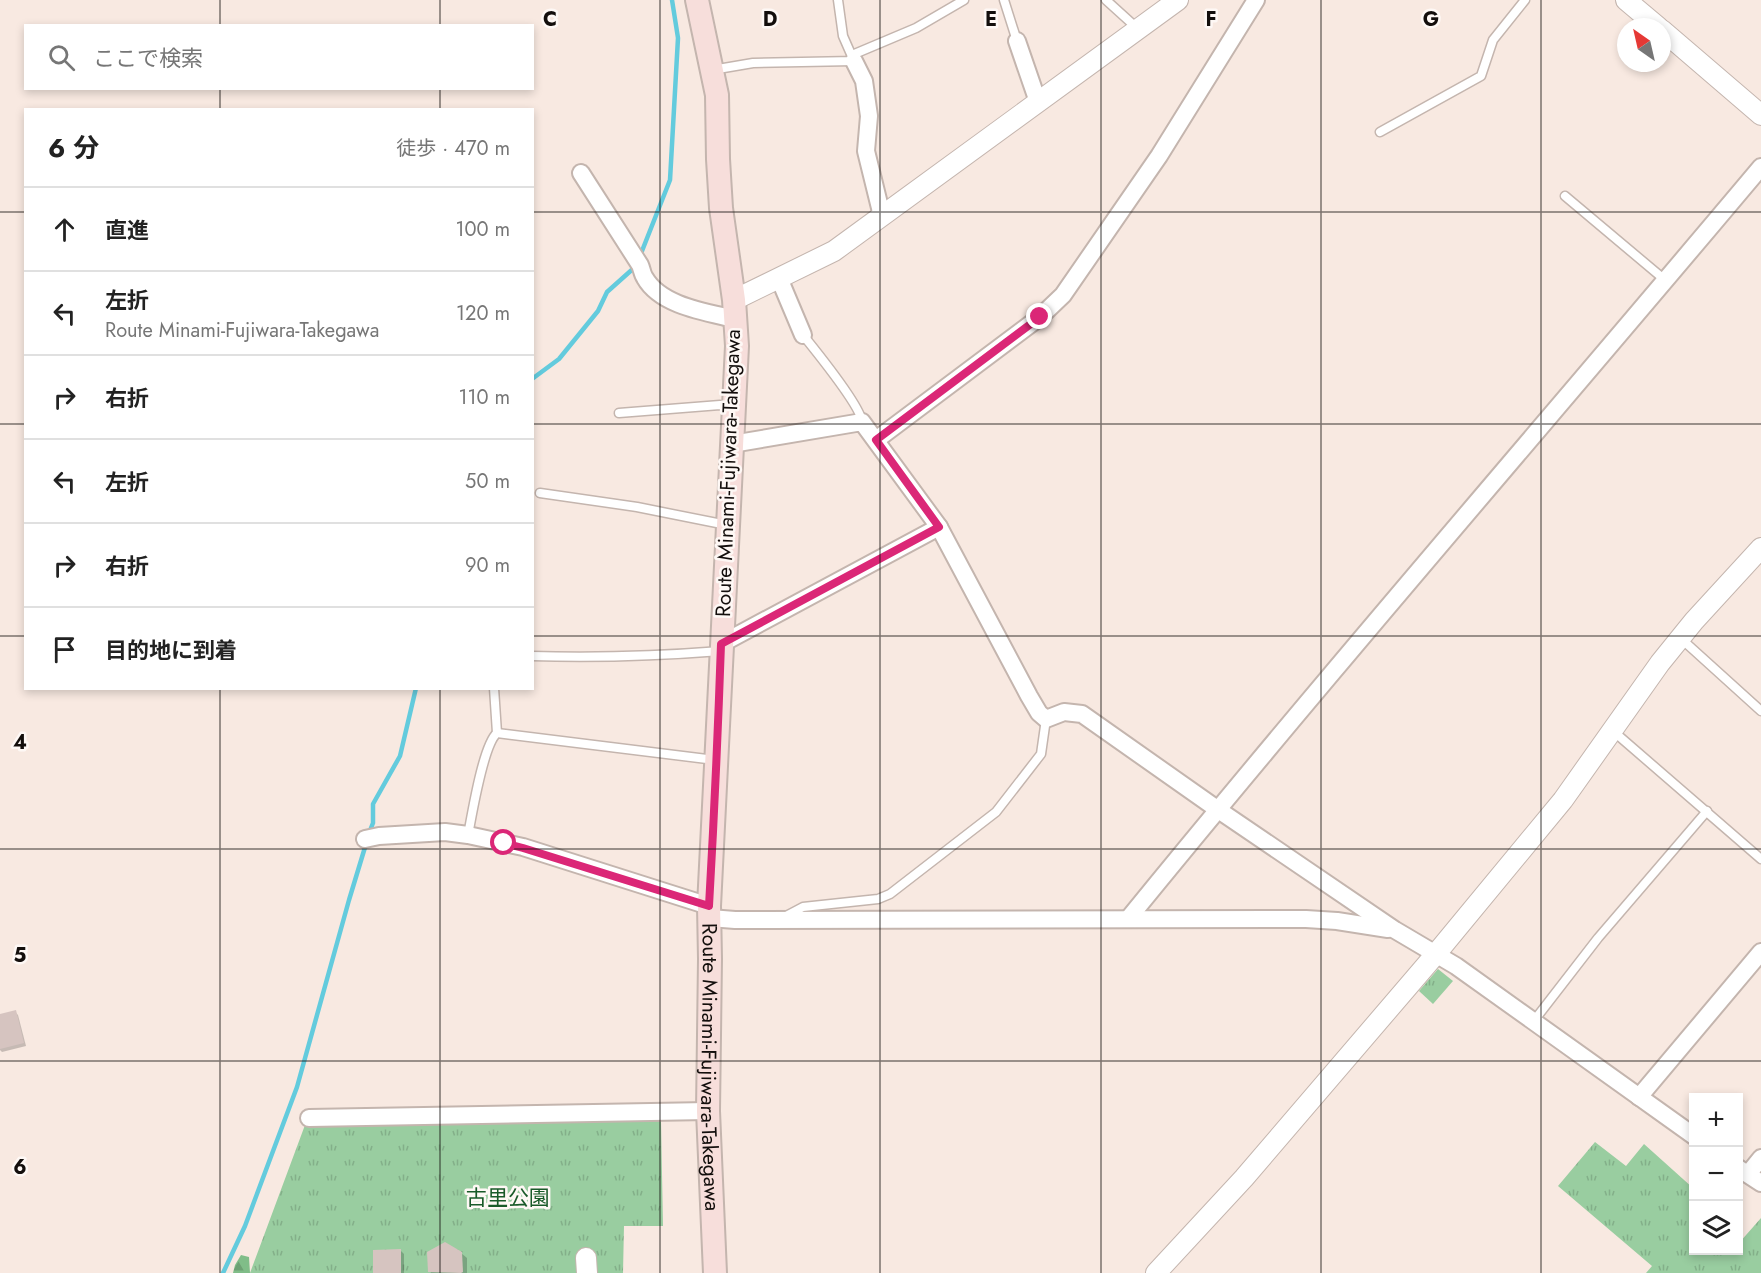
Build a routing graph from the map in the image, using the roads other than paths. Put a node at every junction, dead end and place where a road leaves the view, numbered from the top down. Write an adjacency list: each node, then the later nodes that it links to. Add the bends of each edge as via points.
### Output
1 (697, 0): 15 (main road, Route Minami-Fujiwara-Takegawa)
2 (838, 0): 14 (lane, via 843,36)
3 (964, 0): 14 (lane)
4 (1004, 0): 13 (lane)
5 (1106, 0): 11 (lane)
6 (1178, 0): 11 (street)
7 (1256, 0): 30 (street, via 1159,156 1064,295)
8 (1525, 0): 18 (lane, via 1493,40 1481,76)
9 (1626, 0): 10 (street)
10 (1647, 18)
11 (1138, 29): 16 (street)
12 (1671, 38): 17 (street)
13 (1017, 41): 16 (street)
14 (853, 58): 15 (lane, via 753,63); 22 (street, via 864,81 869,116 866,151)
15 (711, 70): 25 (main road, Route Minami-Fujiwara-Takegawa, via 717,95 721,208)
16 (1038, 102): 22 (street)
17 (1761, 115)
18 (1380, 132)
19 (1761, 167): 24 (street)
20 (581, 173): 25 (street, via 653,288 683,306)
21 (1565, 196): 24 (lane)
22 (882, 216): 23 (street, via 834,250)
23 (779, 278): 25 (street); 26 (street)
24 (1665, 280): 45 (street)
25 (734, 309): 27 (main road, Route Minami-Fujiwara-Takegawa)
26 (802, 335): 29 (lane, via 851,399)
27 (734, 408): 28 (lane, via 720,405); 31 (main road, Route Minami-Fujiwara-Takegawa)
28 (619, 413)
29 (862, 422): 30 (street); 31 (street)
30 (876, 440): 34 (street)
31 (732, 444): 33 (main road, Route Minami-Fujiwara-Takegawa)
32 (540, 493): 33 (lane)
33 (728, 525): 37 (main road, Route Minami-Fujiwara-Takegawa)
34 (939, 527): 37 (street); 41 (street, via 1029,696)
35 (1761, 548): 55 (street, via 1673,646 1563,800)
36 (1687, 644): 40 (lane)
37 (721, 648): 38 (lane, via 650,657); 44 (main road, Route Minami-Fujiwara-Takegawa)
38 (534, 656)
39 (494, 690): 42 (lane)
40 (1761, 711)
41 (1046, 719): 45 (street, via 1064,712 1082,714); 52 (lane, via 1041,754 996,812 890,894 878,899 803,907)
42 (497, 733): 44 (lane); 47 (lane, via 487,750)
43 (1620, 737): 46 (lane)
44 (715, 760): 50 (main road, Route Minami-Fujiwara-Takegawa)
45 (1217, 809): 51 (street); 53 (street)
46 (1707, 811): 49 (lane); 56 (lane)
47 (468, 835): 48 (street, via 445,832); 50 (street, via 523,848)
48 (369, 838)
49 (1761, 859)
50 (709, 912): 52 (street, via 735,920); 58 (main road, Route Minami-Fujiwara-Takegawa)
51 (1128, 919): 52 (street); 53 (street, via 1306,919)
52 (780, 920)
53 (1395, 930): 55 (street)
54 (1761, 952): 57 (street)
55 (1435, 955): 56 (street); 64 (street, via 1244,1178)
56 (1532, 1022): 57 (street)
57 (1639, 1097): 60 (street)
58 (708, 1111): 59 (street); 63 (main road, Route Minami-Fujiwara-Takegawa)
59 (309, 1118)
60 (1689, 1132)
61 (1761, 1158): 62 (street)
62 (1749, 1175)
63 (715, 1273)
64 (1156, 1273)

